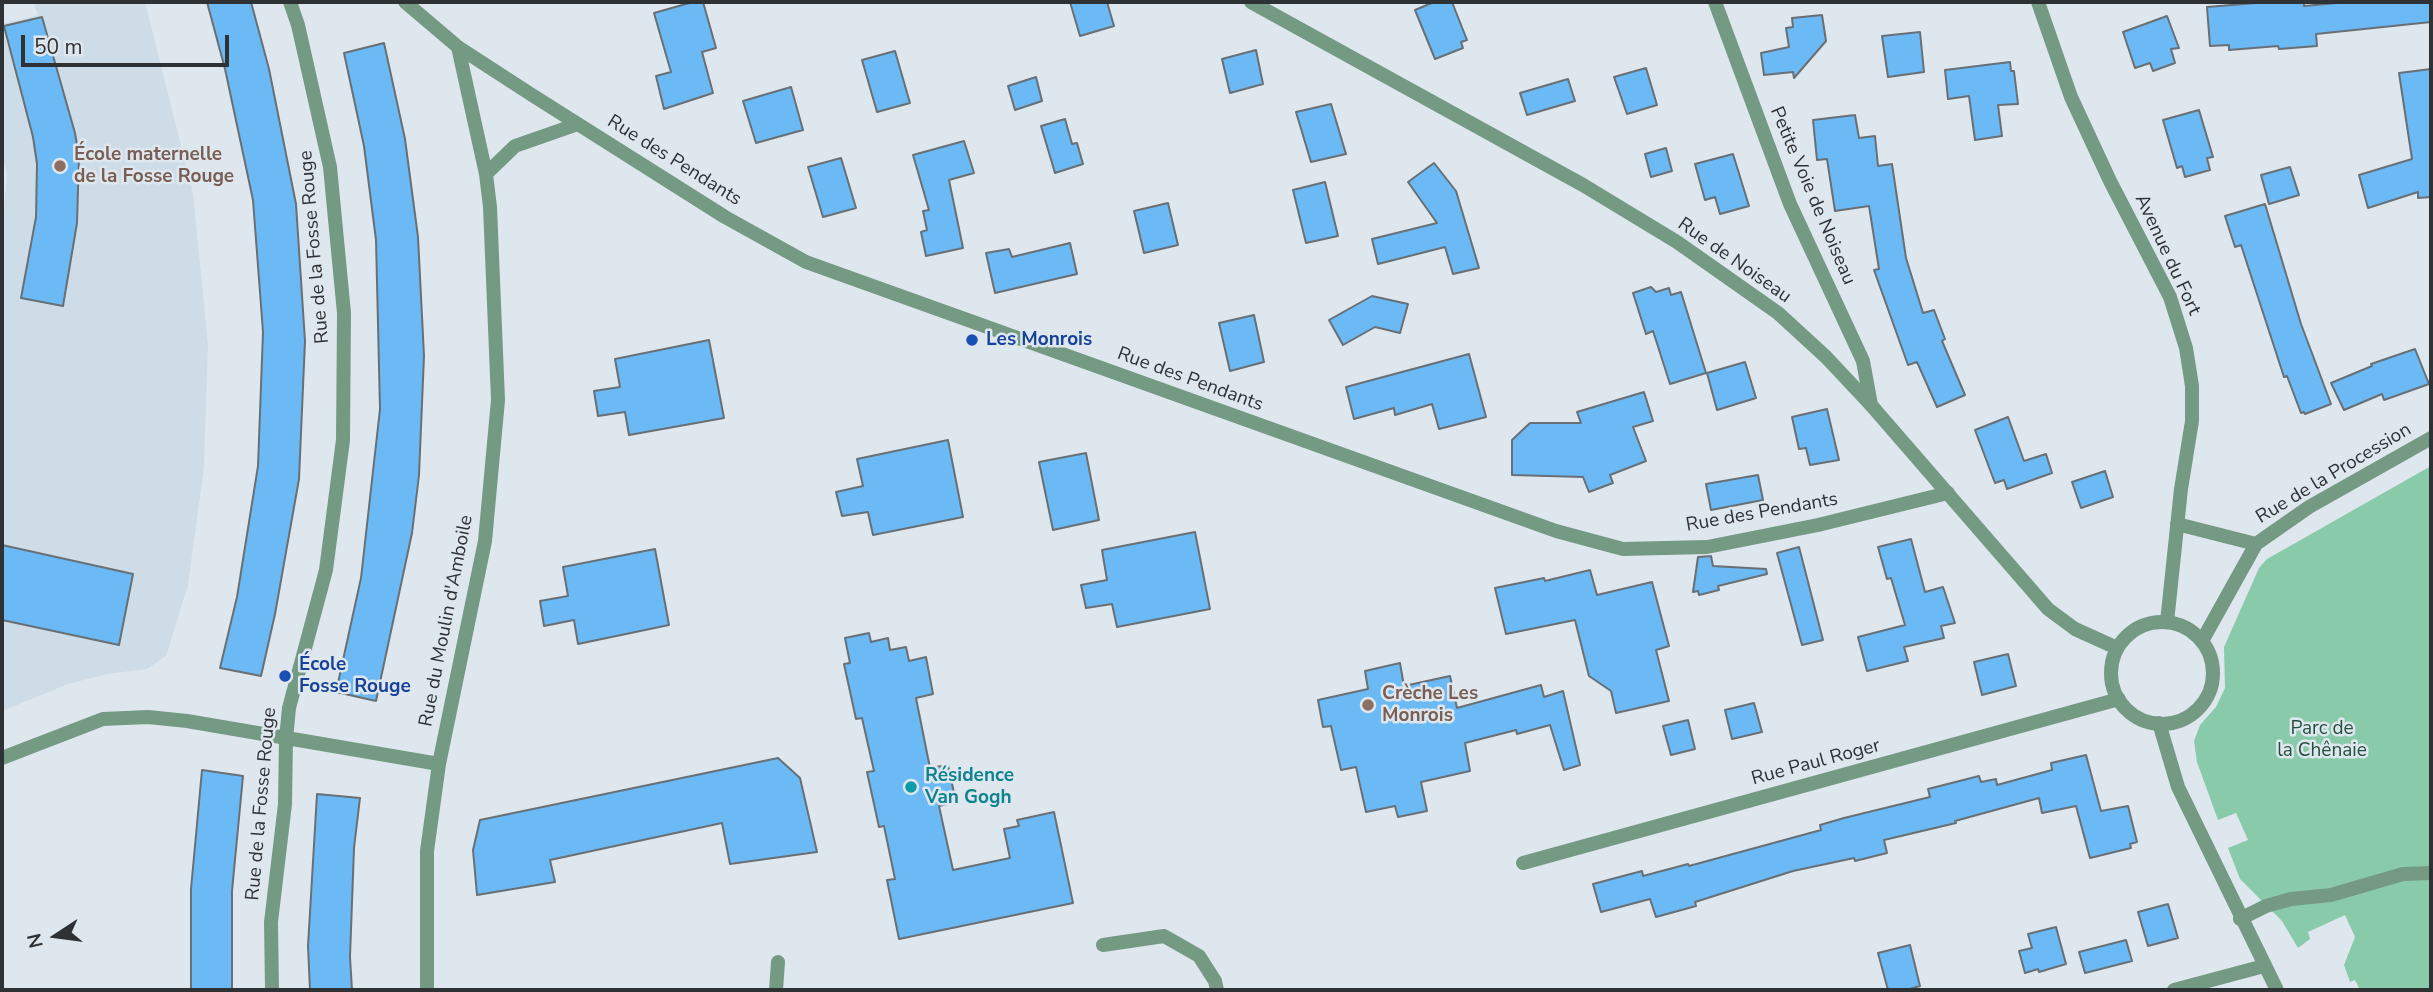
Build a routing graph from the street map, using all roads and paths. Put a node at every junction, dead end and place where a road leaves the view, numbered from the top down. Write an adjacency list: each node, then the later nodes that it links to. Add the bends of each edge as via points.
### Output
1 (290, 2): 19 (street, Rue de la Fosse Rouge, via 330,167 344,313 343,440 326,570 289,708)
2 (405, 2): 6 (street, Rue des Pendants)
3 (1251, 2): 9 (street, Rue de Noiseau, via 1571,178 1677,242 1778,313)
4 (1715, 2): 9 (street, Petite Voie de Noiseau, via 1790,204 1863,361)
5 (2038, 2): 12 (street, Avenue du Fort, via 2071,97 2180,323 2192,386 2192,421)
6 (458, 47): 7 (street, Rue des Pendants); 8 (street, Rue du Moulin d'Amboile)
7 (578, 124): 8 (street, via 514,145); 11 (street, Rue des Pendants, via 806,262 1556,531 1623,549 1706,547)
8 (486, 174): 21 (street, Rue du Moulin d'Amboile, via 498,400 485,541)
9 (1871, 405): 11 (street, Rue de Noiseau)
10 (2431, 439): 13 (street, Rue de la Procession, via 2309,507)
11 (1948, 493): 16 (street, Rue de Noiseau, via 2048,609 2075,629)
12 (2177, 524): 13 (street); 14 (street, Avenue du Fort)
13 (2256, 544): 15 (street)
14 (2167, 622): 15 (street, via 2192,631); 16 (street, via 2138,627)
15 (2202, 641): 18 (street, via 2213,672 2203,704 2183,718)
16 (2117, 648): 17 (street, via 2111,674)
17 (2119, 699): 18 (street, via 2129,712); 22 (street, Rue Paul Roger)
18 (2159, 723): 24 (street, via 2178,787)
19 (286, 739): 20 (street, via 148,716 103,719); 21 (street); 28 (street, Rue de la Fosse Rouge, via 285,804 271,922)
20 (2, 758)
21 (439, 764): 29 (street, Rue du Moulin d'Amboile, via 427,851)
22 (1523, 863)
23 (2431, 873): 24 (street, via 2403,874 2330,895 2291,899)
24 (2240, 919): 27 (street)
25 (1103, 945): 31 (street, via 1164,936 1199,956)
26 (778, 962): 30 (street)
27 (2264, 966): 32 (street); 33 (street)
28 (272, 990)
29 (427, 990)
30 (776, 990)
31 (1217, 990)
32 (2174, 990)
33 (2277, 990)

